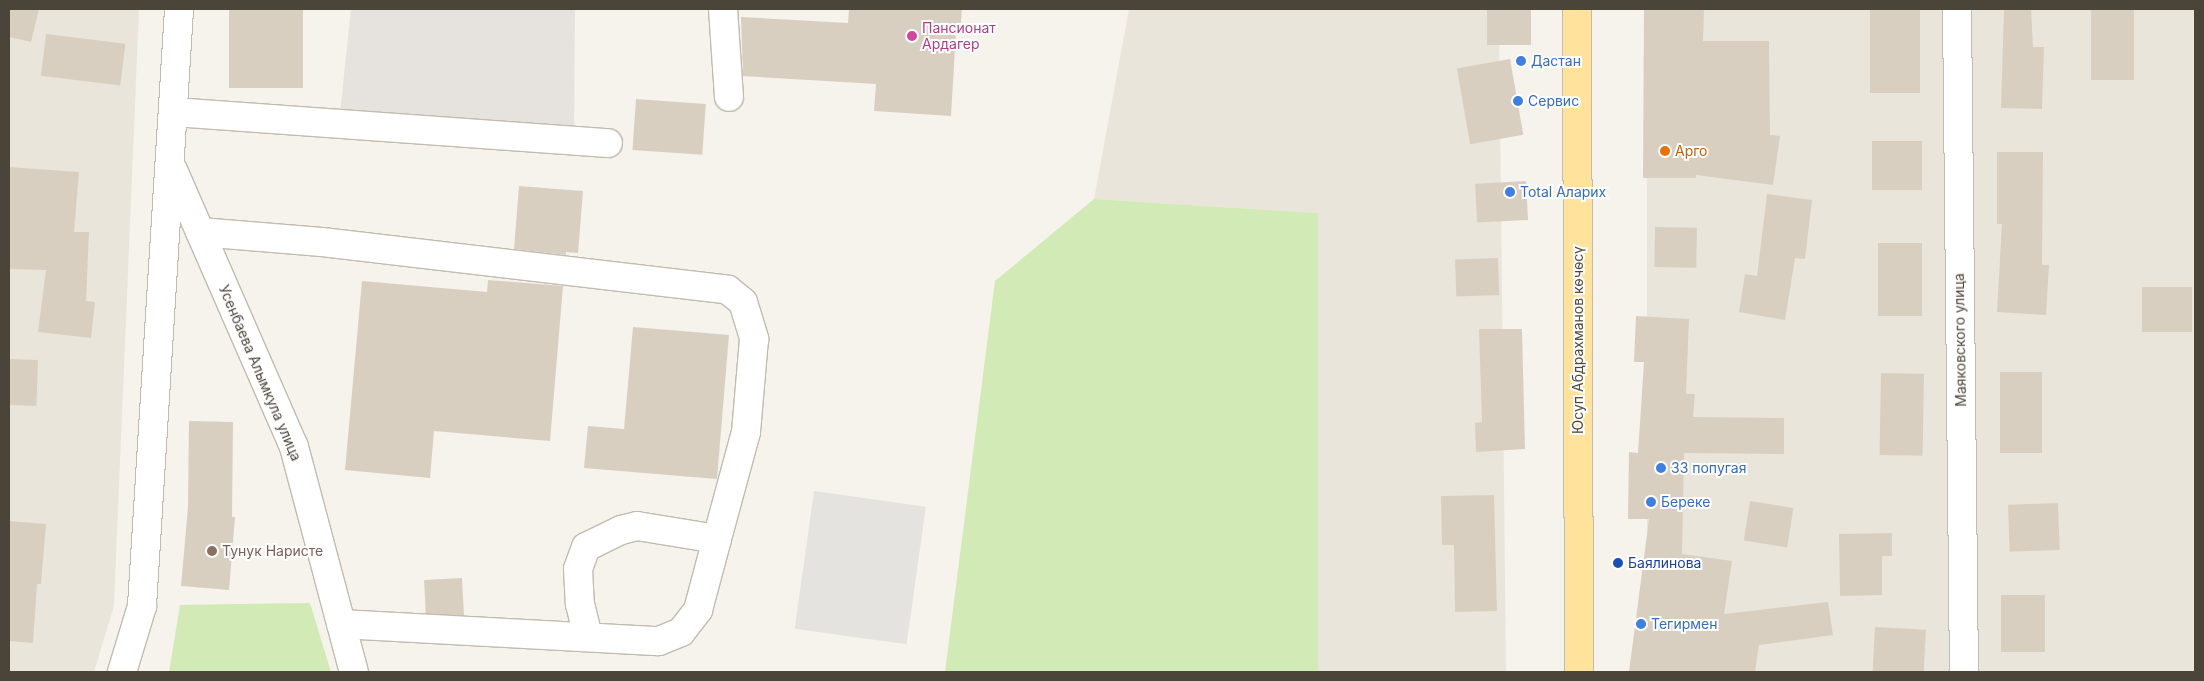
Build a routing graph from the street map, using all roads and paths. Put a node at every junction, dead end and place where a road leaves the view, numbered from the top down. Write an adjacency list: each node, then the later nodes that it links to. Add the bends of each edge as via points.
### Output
1 (179, 9): 6 (street, Усенбаева Алымкула улица)
2 (723, 9): 5 (street)
3 (1577, 9): 15 (main road, Юсуп Абдрахманов көчөсү)
4 (1957, 9): 16 (street, Маяковского улица)
5 (729, 97)
6 (174, 112): 7 (street); 8 (street, Усенбаева Алымкула улица)
7 (608, 144)
8 (171, 167): 9 (street, Усенбаева Алымкула улица); 13 (street, Усенбаева Алымкула улица, via 142,606)
9 (200, 232): 10 (street, via 322,242 728,290 743,302 754,339 746,432); 11 (street, Усенбаева Алымкула улица, via 294,447)
10 (717, 539): 12 (street, via 698,610 681,632 659,641); 12 (street, via 637,526 586,547 578,569 580,604)
11 (341, 624): 12 (street); 14 (street, Усенбаева Алымкула улица)
12 (588, 635)
13 (122, 672)
14 (354, 672)
15 (1579, 672)
16 (1964, 672)

